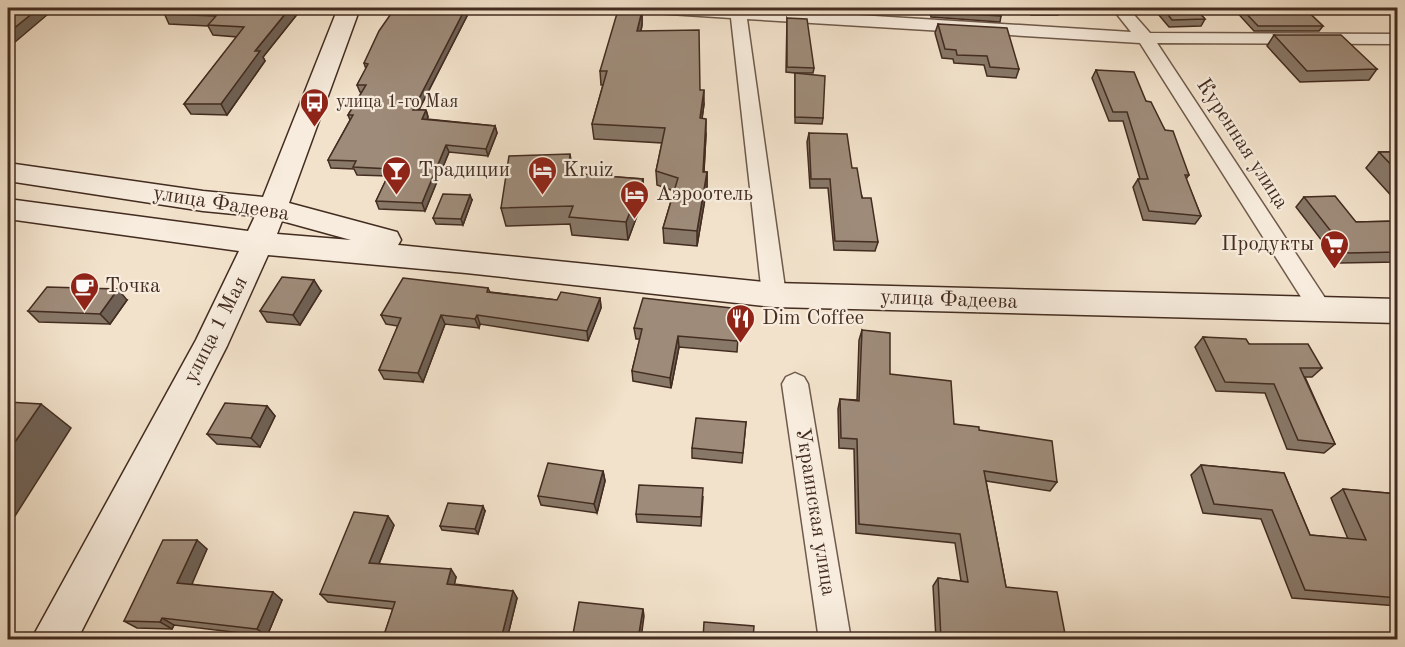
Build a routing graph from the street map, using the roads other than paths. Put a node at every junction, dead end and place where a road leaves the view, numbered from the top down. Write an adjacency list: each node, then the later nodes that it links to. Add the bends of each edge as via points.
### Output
1 (349, 8): 8 (main road, улица 1 Мая)
2 (654, 8): 4 (street)
3 (1120, 8): 5 (street, Куренная улица)
4 (738, 10): 5 (street); 12 (street)
5 (1145, 39): 6 (street); 13 (street, Куренная улица)
6 (1398, 39)
7 (8, 172): 8 (main road, улица Фадеева)
8 (273, 208): 10 (main road, улица 1 Мая); 11 (main road, улица Фадеева)
9 (8, 209): 10 (main road, улица Фадеева)
10 (259, 243): 11 (main road, улица Фадеева); 16 (main road, улица 1 Мая, via 210,346)
11 (466, 262): 12 (main road, улица Фадеева)
12 (774, 295): 13 (main road, улица Фадеева)
13 (1321, 310): 14 (main road, улица Фадеева)
14 (1398, 311)
15 (795, 384): 17 (street, Украинская улица)
16 (53, 639)
17 (835, 639)

